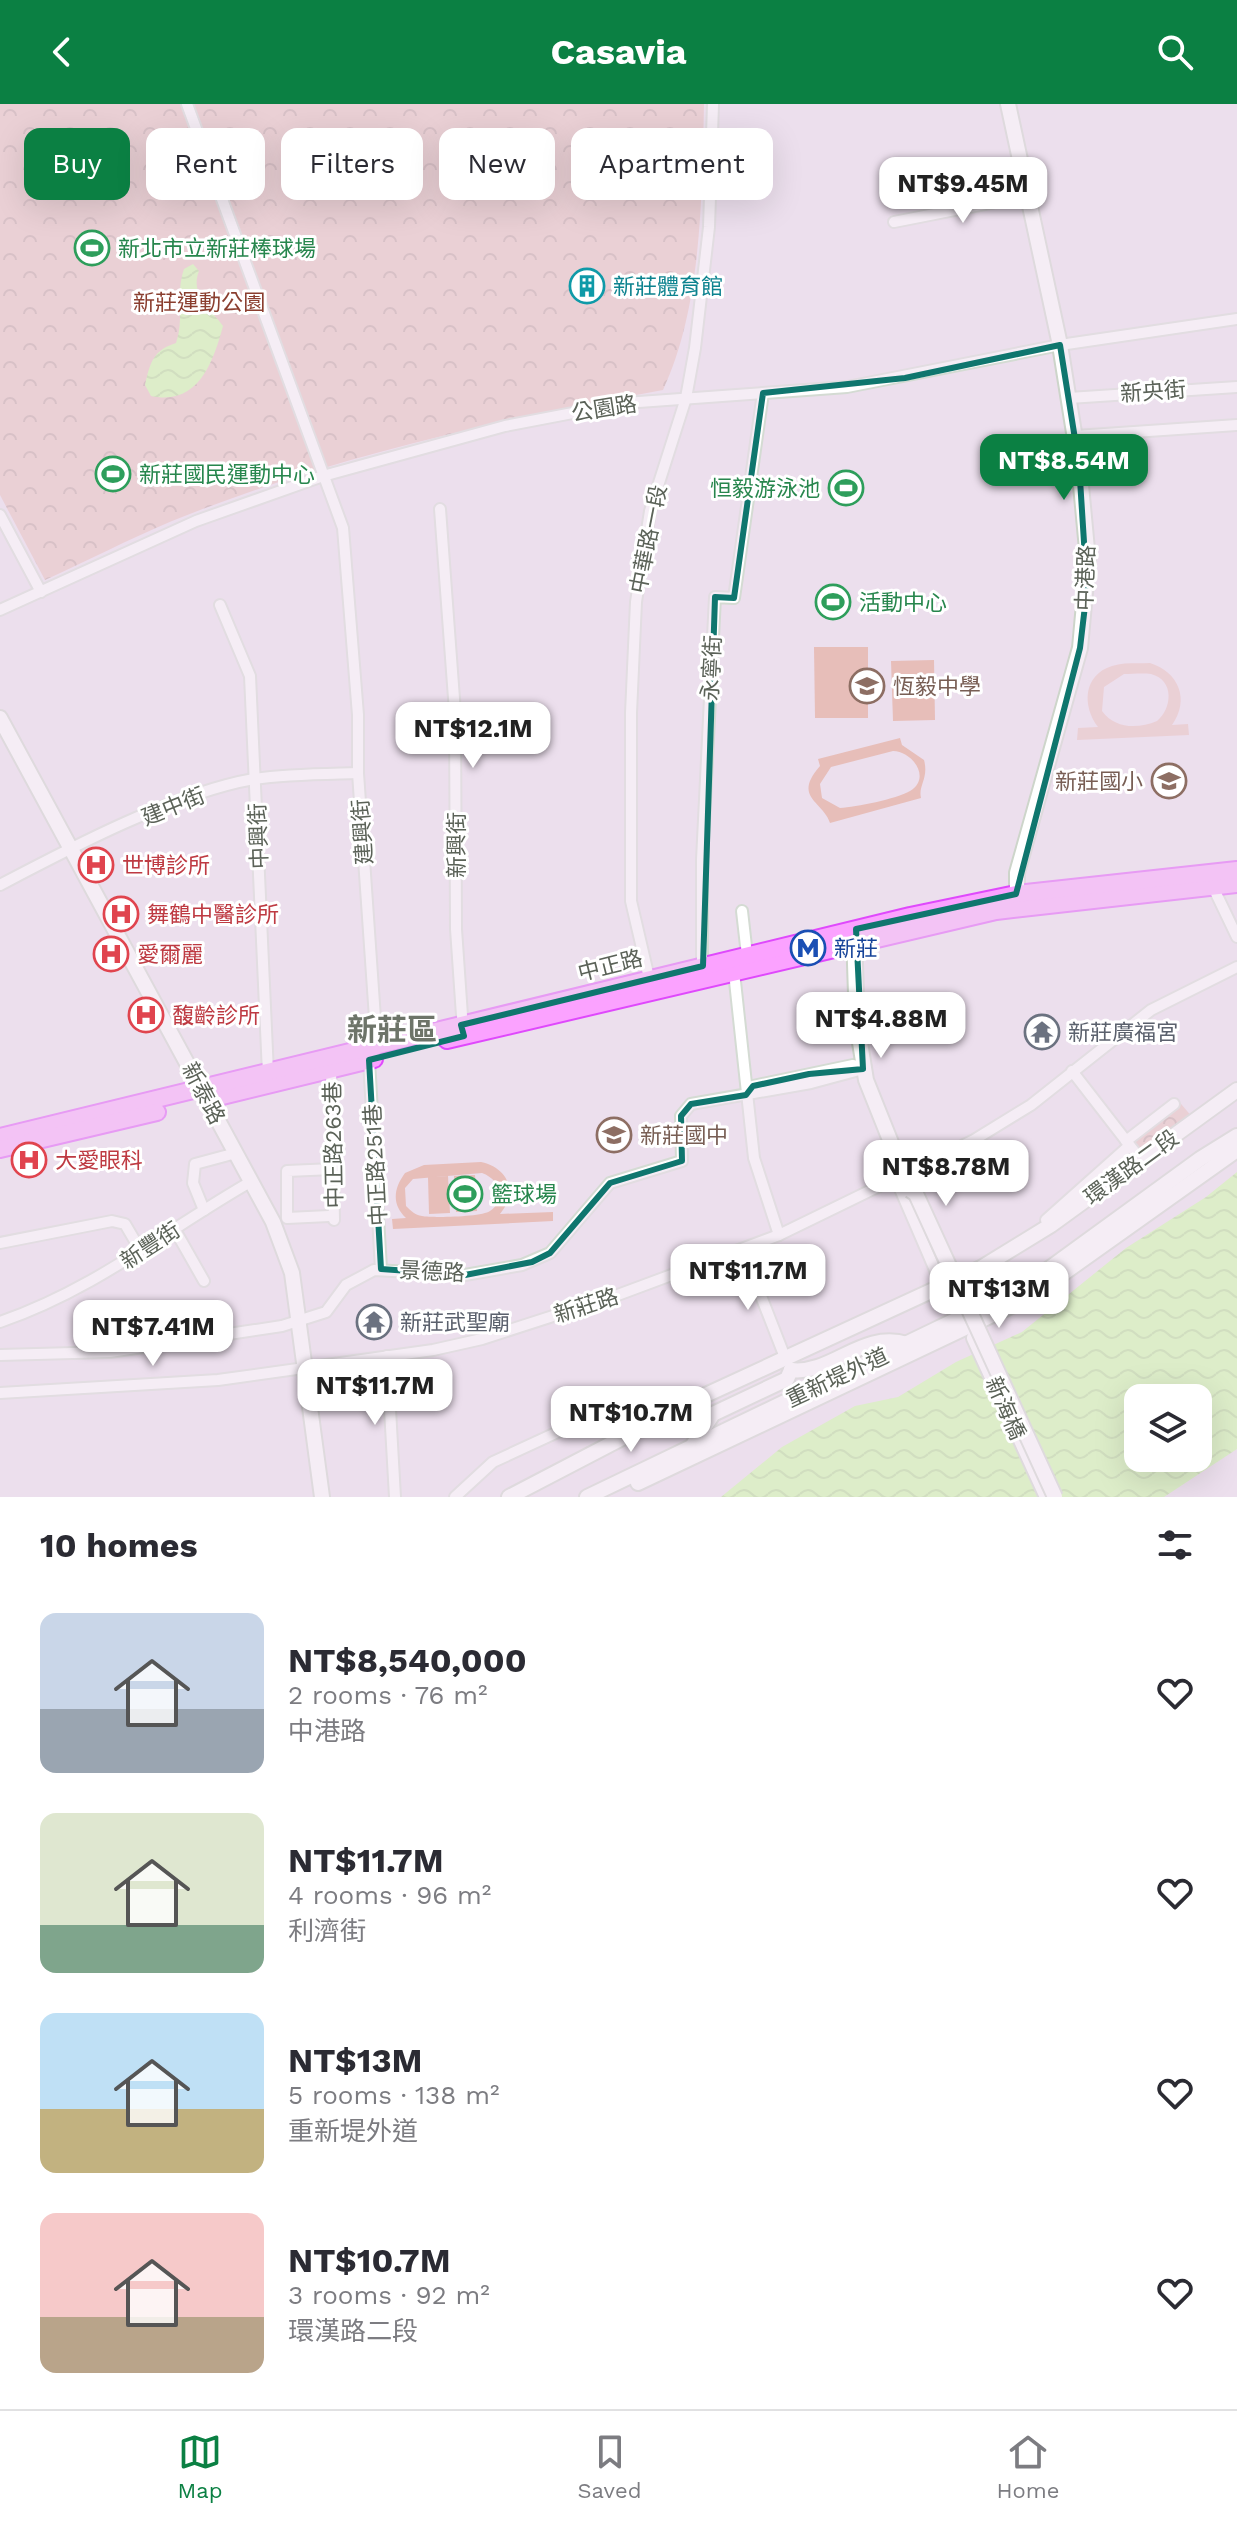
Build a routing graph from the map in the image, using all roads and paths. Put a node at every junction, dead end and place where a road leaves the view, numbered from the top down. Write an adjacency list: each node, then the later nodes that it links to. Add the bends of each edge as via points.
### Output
1 (187, 104): 14 (street, 建興街)
2 (713, 104): 10 (street, 中華路一段, via 707,253)
3 (1008, 104): 4 (street, 中港路)
4 (1026, 196): 5 (street); 7 (street, 中港路)
5 (894, 222)
6 (1237, 319): 7 (street, 公園路)
7 (1060, 345): 9 (street, 公園路, via 905,378); 11 (street, 中港路)
8 (1237, 387): 11 (street, 新央街)
9 (763, 393): 10 (street, 公園路); 33 (street, 永寧街, via 734,598 715,597)
10 (686, 398): 14 (street, 公園路, via 625,403 505,426); 36 (street, 中華路一段, via 650,511 635,619 631,901)
11 (1069, 398): 13 (street, 中港路)
12 (1237, 425): 13 (street)
13 (1075, 436): 28 (street, 中港路, via 1088,542 1080,648 1020,859)
14 (323, 476): 17 (street, 公園路, via 196,521); 21 (street, 建興街, via 343,528 348,568)
15 (440, 509): 37 (street, 新興街, via 455,712 456,929)
16 (0, 515): 17 (street)
17 (41, 592): 19 (street, 公園路)
18 (220, 605): 22 (street, 中興街, via 250,676)
19 (0, 610)
20 (0, 718): 23 (street, 新泰路)
21 (358, 773): 22 (street, 建中街); 38 (street, 建興街)
22 (256, 779): 23 (street, 建中街, via 196,795); 42 (street, 中興街)
23 (71, 848): 26 (street, 建中街); 44 (street, 新泰路)
24 (1237, 870): 28 (main road, 中正路)
25 (1237, 884): 27 (main road, 中正路)
26 (0, 885)
27 (1213, 887): 28 (main road, 中正路); 31 (street)
28 (1017, 901): 30 (main road, 中正路)
29 (742, 911): 32 (street)
30 (854, 937): 32 (main road, 中正路); 35 (main road, 中正路); 39 (street)
31 (1237, 937)
32 (747, 955): 33 (main road, 中正路)
33 (702, 966): 36 (main road, 中正路)
34 (1237, 967): 41 (street, 新莊路, via 1151,1010)
35 (734, 972): 37 (main road, 中正路); 45 (street)
36 (649, 978): 37 (main road, 中正路)
37 (463, 1031): 38 (main road, 中正路)
38 (373, 1053): 40 (main road, 中正路); 42 (main road, 中正路); 65 (street, 中正路251巷)
39 (863, 1069): 45 (street, 景德路); 55 (street)
40 (331, 1071): 44 (main road, 中正路); 54 (street, 中正路263巷)
41 (1072, 1071): 49 (street); 55 (street, 新莊路, via 1031,1105)
42 (268, 1073): 44 (main road, 中正路)
43 (1237, 1090): 53 (street, 環漢路二段)
44 (204, 1094): 48 (main road, 中正路); 50 (main road, 中正路); 52 (street, 新泰路)
45 (746, 1095): 61 (street, via 754,1158); 65 (street, 景德路, via 691,1104 681,1116 682,1161 610,1183 550,1253 522,1265 465,1275)
46 (1174, 1104): 49 (street)
47 (1237, 1136): 71 (street, 重新堤外道, via 1024,1287)
48 (0, 1137)
49 (1127, 1144): 53 (street); 59 (street, via 1046,1220)
50 (0, 1149)
51 (1237, 1150): 84 (street, 重新堤外道, via 1030,1297)
52 (236, 1153): 56 (street, 新泰路); 58 (street, via 195,1164 193,1183)
53 (1141, 1160): 59 (street, 環漢路二段)
54 (333, 1169): 54 (street, 中正路263巷, via 332,1218 287,1218 287,1171)
55 (904, 1176): 57 (street); 61 (street, 新莊路); 66 (street, via 915,1183); 67 (street, via 900,1189)
56 (252, 1181): 58 (street, 新豐街); 70 (street, 新泰路, via 292,1273)
57 (910, 1190): 85 (street, 新海橋); 86 (street, 新海橋, bridge)
58 (204, 1210): 60 (street, 新豐街)
59 (1051, 1225): 74 (street, 環漢路二段, via 969,1274)
60 (175, 1230): 64 (street, 新豐街); 68 (street)
61 (779, 1235): 63 (street, 新莊路)
62 (0, 1243): 64 (street, via 112,1221 125,1224)
63 (738, 1252): 73 (street, 新莊路, via 482,1339); 74 (street)
64 (142, 1253): 69 (street, 新豐街, via 46,1305)
65 (381, 1269): 70 (street, 景德路, via 352,1280 326,1312)
66 (957, 1269)
67 (938, 1277)
68 (204, 1281)
69 (0, 1322)
70 (296, 1322): 72 (street, 景德路, via 110,1352); 75 (street, 新泰路)
71 (907, 1344): 74 (street, via 866,1343 804,1372); 78 (street, 重新堤外道)
72 (0, 1355)
73 (387, 1356): 75 (street, 新莊路); 80 (street)
74 (789, 1365): 78 (street, via 787,1379 713,1414); 82 (street, 環漢路二段, via 697,1399)
75 (306, 1368): 76 (street, 新莊路, via 206,1381); 79 (street, 新泰路)
76 (0, 1393)
77 (560, 1431): 81 (street, via 493,1462)
78 (693, 1445): 83 (street, 重新堤外道)
79 (322, 1497)
80 (395, 1497)
81 (455, 1497)
82 (509, 1497)
83 (587, 1497)
84 (609, 1497)
85 (1047, 1497)
86 (1055, 1497)

